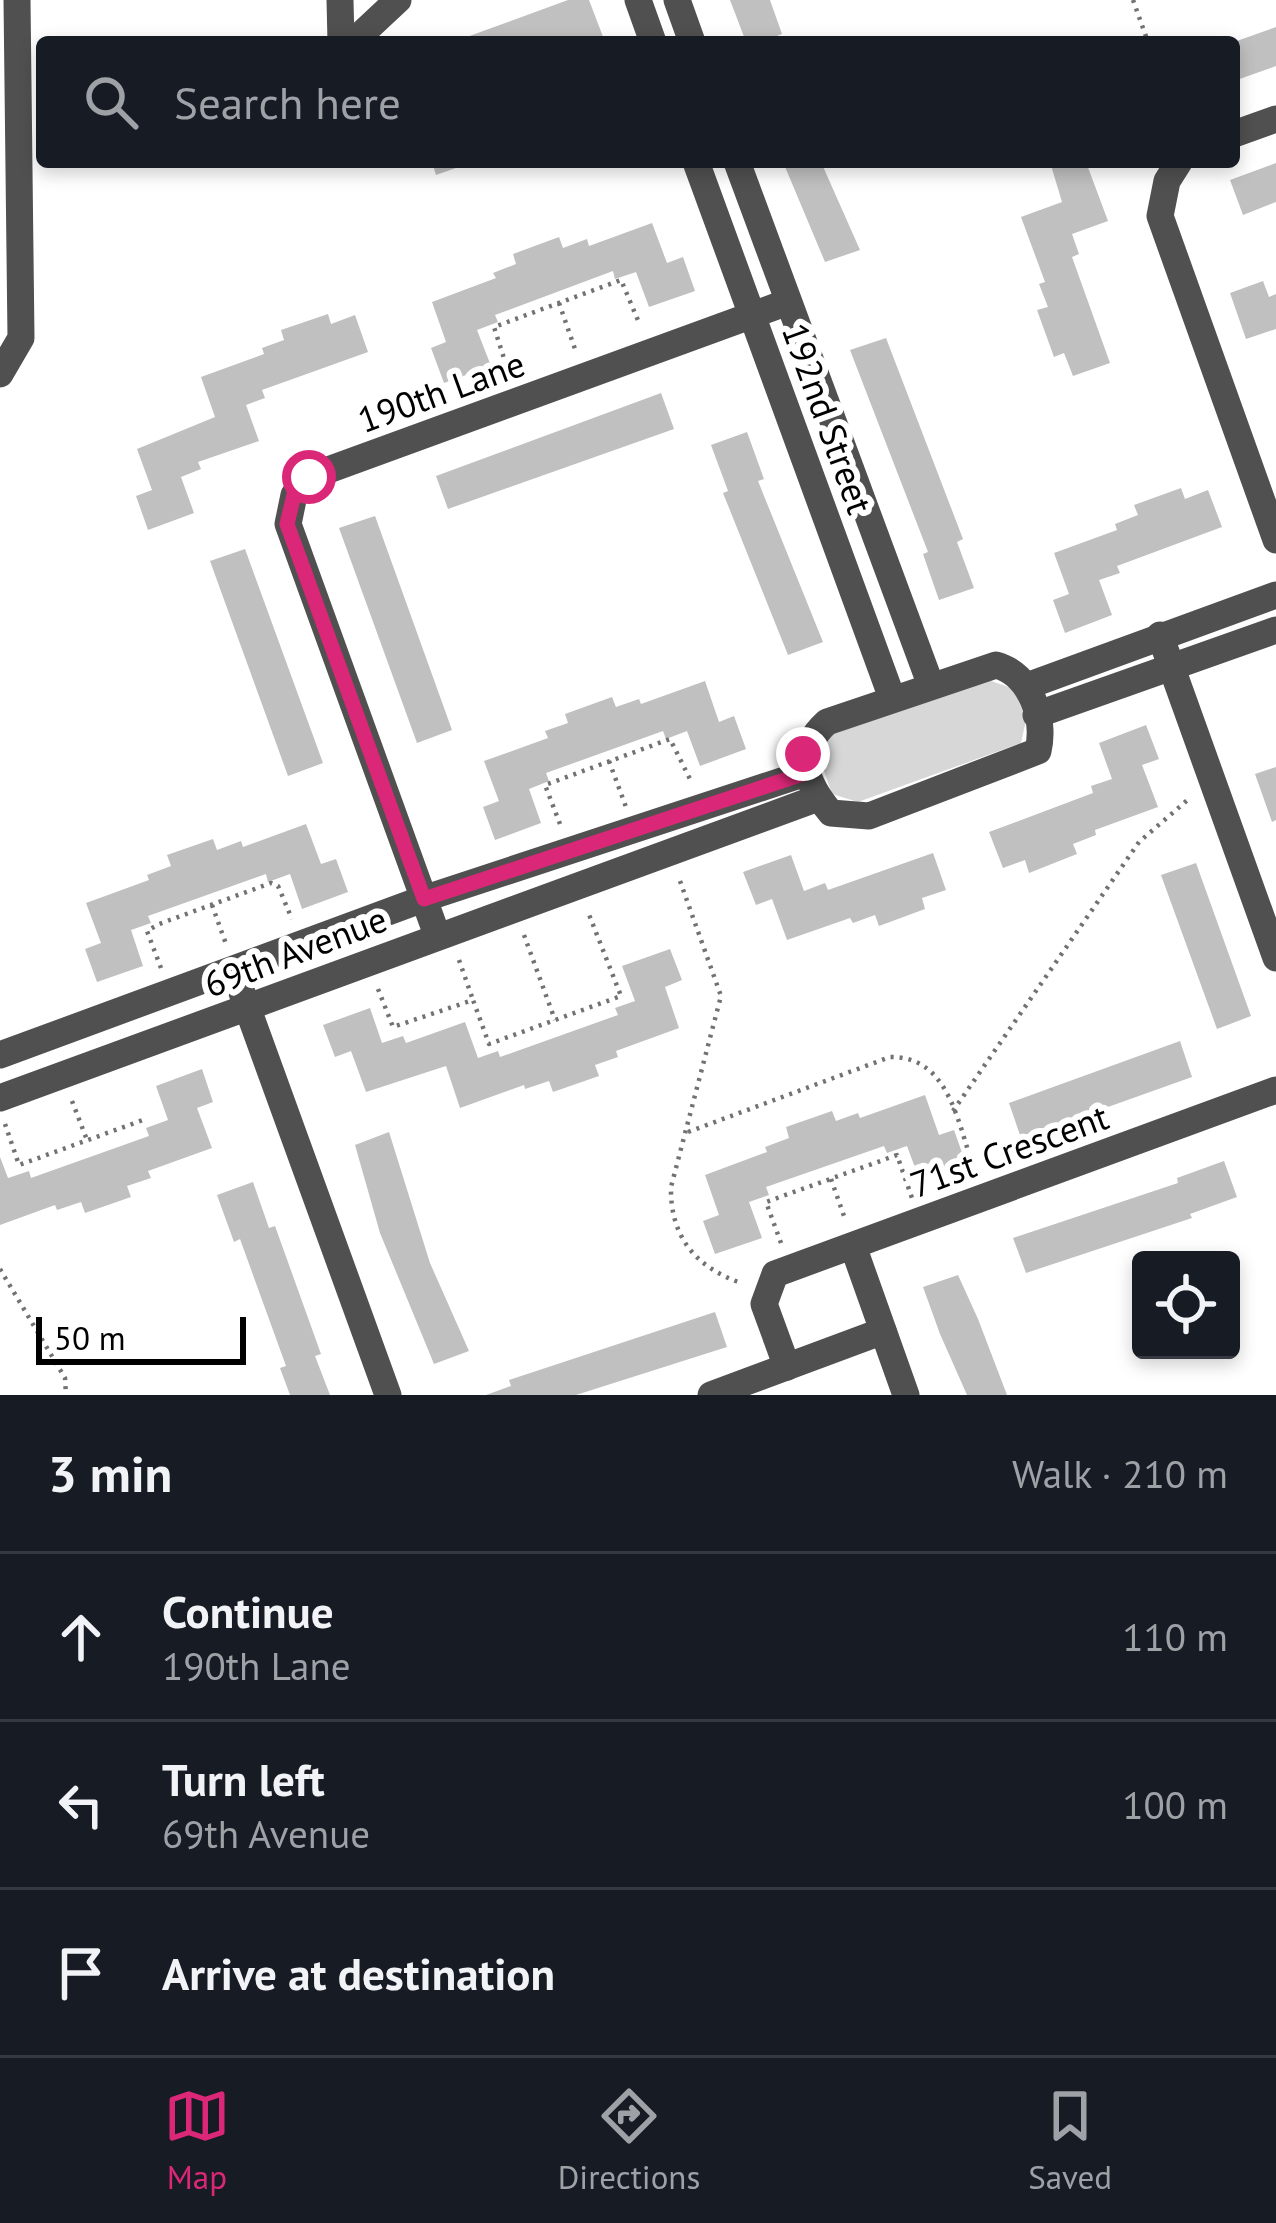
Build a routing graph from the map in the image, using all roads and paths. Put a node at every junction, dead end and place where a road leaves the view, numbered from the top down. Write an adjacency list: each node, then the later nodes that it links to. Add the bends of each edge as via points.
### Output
1 (16, 0): 12 (street)
2 (340, 0): 7 (street)
3 (398, 0): 8 (street)
4 (638, 0): 9 (street)
5 (677, 0): 10 (street)
6 (1132, 0): 11 (path)
7 (341, 36)
8 (359, 36)
9 (651, 36)
10 (690, 36)
11 (1146, 36)
12 (30, 119): 23 (street, via 21,338)
13 (1276, 119): 14 (street)
14 (1240, 132)
15 (698, 168): 20 (street, 192nd Street)
16 (738, 168): 18 (street, 192nd Street)
17 (1175, 168): 25 (street, via 1160,216)
18 (788, 302): 20 (street, 190th Lane); 30 (street, 192nd Street)
19 (559, 303): 21 (path, via 621,280); 22 (path); 24 (path, via 494,327)
20 (752, 316): 32 (street, 192nd Street); 41 (street, 190th Lane, via 309,477 294,495 287,524)
21 (641, 326)
22 (575, 350)
23 (0, 374)
24 (509, 374)
25 (1276, 540)
26 (1276, 595): 28 (street)
27 (1276, 630): 29 (street)
28 (1160, 635): 29 (street); 31 (street)
29 (1172, 669): 33 (street); 47 (street)
30 (930, 683): 31 (street, via 996,665); 32 (street)
31 (1027, 686): 33 (street)
32 (892, 698): 36 (street, via 826,722 809,738)
33 (1036, 715): 36 (street, via 1038,751 869,816 831,813)
34 (609, 761): 35 (path, via 670,740); 38 (path); 39 (path, via 545,785)
35 (692, 783)
36 (812, 785): 41 (street, 69th Avenue); 46 (street, 69th Avenue)
37 (1194, 794): 58 (path, via 1139,842)
38 (626, 806)
39 (562, 830)
40 (678, 876): 60 (path, via 721,996)
41 (424, 899): 46 (street, 190th Lane); 48 (street, 69th Avenue)
42 (212, 904): 44 (path, via 274,884); 48 (path); 49 (path, via 148,928)
43 (587, 908): 53 (path, via 621,996)
44 (294, 926)
45 (522, 931): 53 (path)
46 (447, 945): 51 (path); 52 (street, 69th Avenue)
47 (1276, 958)
48 (230, 959): 52 (street); 54 (street, 69th Avenue)
49 (163, 973)
50 (376, 983): 51 (path, via 393,1027)
51 (473, 1000): 53 (path, via 489,1044)
52 (248, 1007): 57 (street, 69th Avenue); 72 (street)
53 (555, 1020)
54 (0, 1055)
55 (1276, 1090): 65 (street, 71st Crescent)
56 (70, 1095): 61 (path)
57 (2, 1108): 61 (path, via 19,1165)
58 (953, 1111): 60 (path, via 929,1065 890,1058); 62 (path)
59 (143, 1120): 61 (path)
60 (686, 1133): 68 (path, via 671,1187 675,1226 694,1257)
61 (87, 1140)
62 (976, 1177)
63 (831, 1178): 64 (path, via 897,1155); 65 (path); 66 (path, via 766,1202)
64 (913, 1200)
65 (850, 1235): 69 (street); 70 (street, 71st Crescent, via 775,1274 764,1304)
66 (783, 1249)
67 (0, 1269): 71 (path, via 64,1378)
68 (746, 1285)
69 (883, 1331): 70 (street); 74 (street)
70 (787, 1367): 73 (street)
71 (66, 1395)
72 (388, 1395)
73 (711, 1395)
74 (906, 1395)

